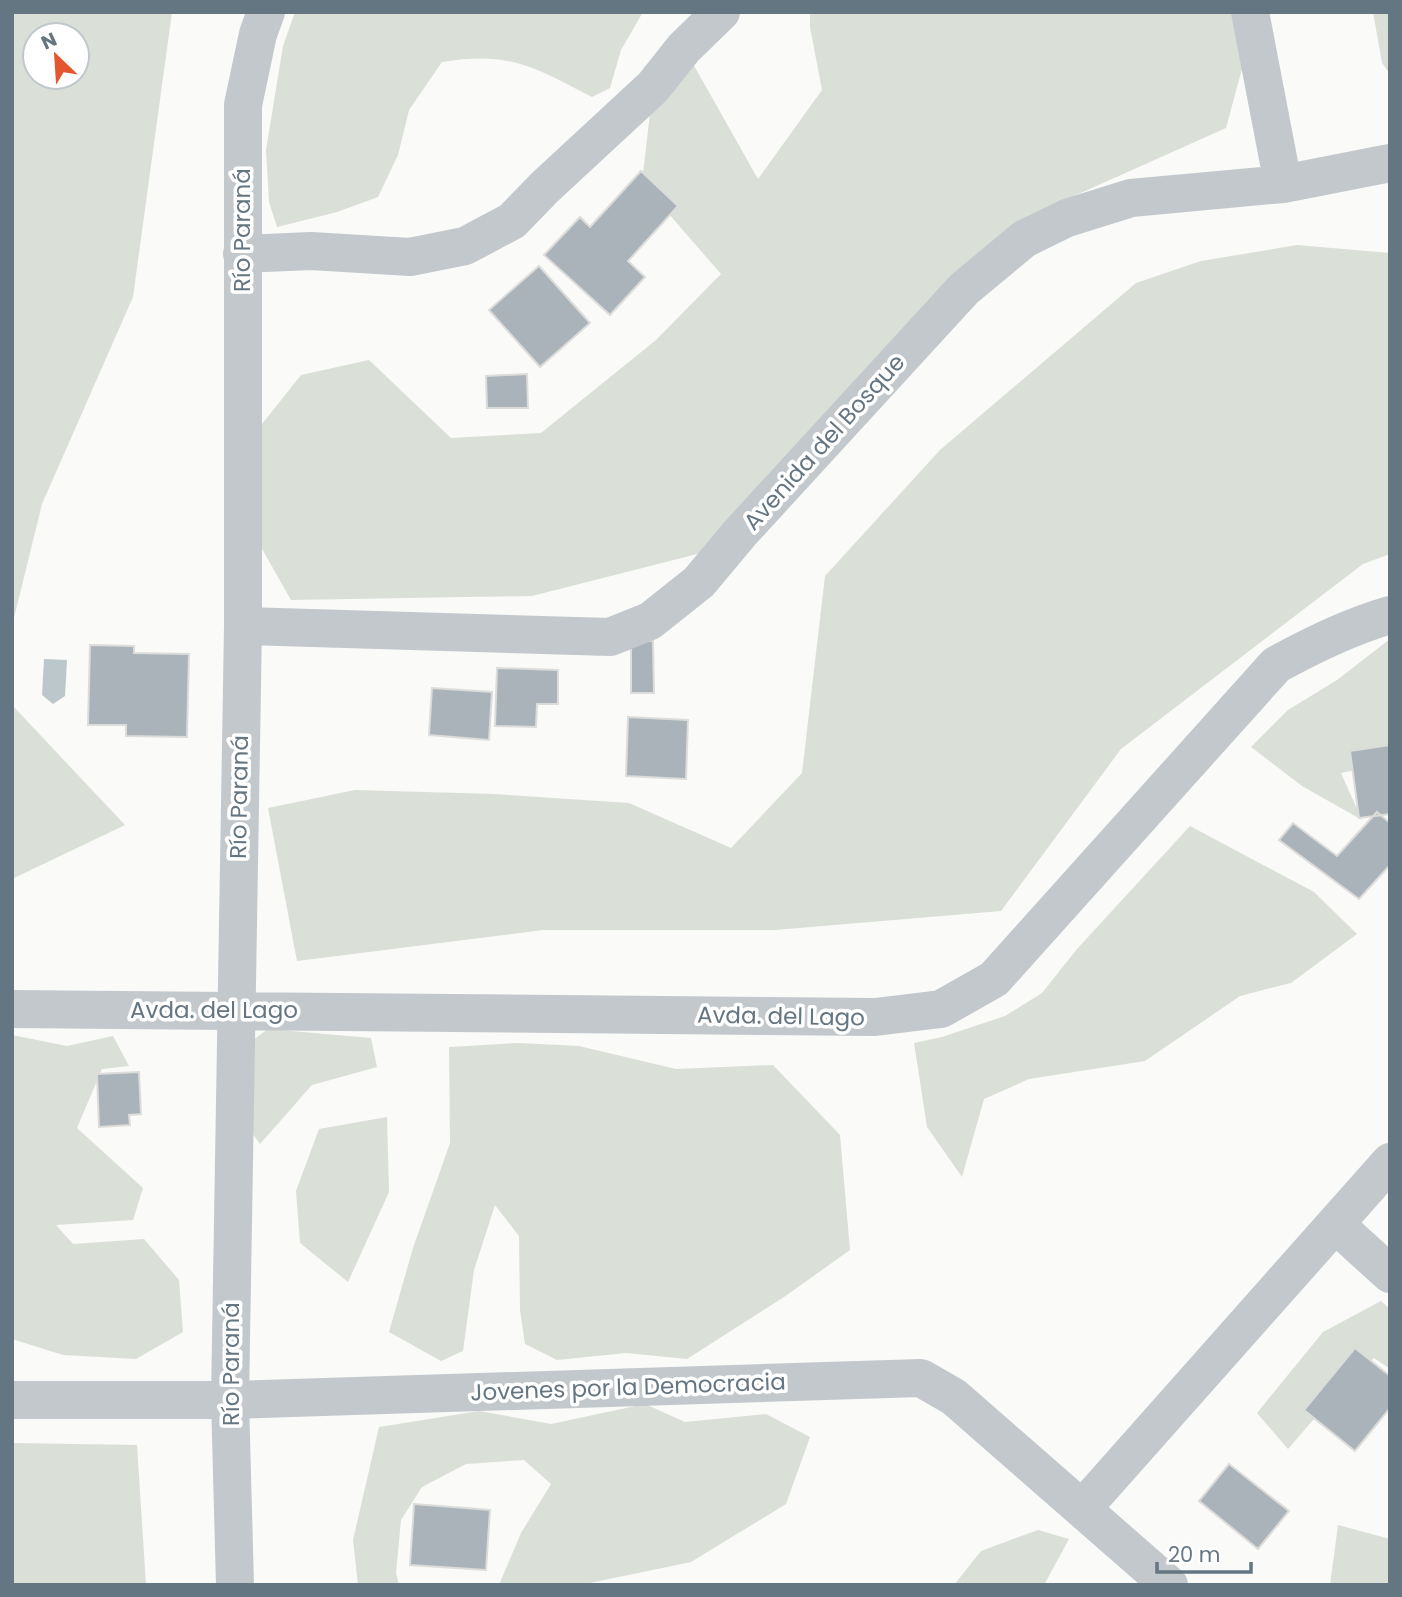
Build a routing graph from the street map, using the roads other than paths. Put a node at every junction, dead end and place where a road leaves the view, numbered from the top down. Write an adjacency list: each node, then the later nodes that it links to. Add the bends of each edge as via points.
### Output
1 (266, 12): 6 (street, Río Paraná, via 243,105)
2 (721, 12): 6 (street, via 653,87 512,221 464,246 410,257 311,251)
3 (1250, 12): 5 (street)
4 (1390, 163): 5 (street, Avenida del Bosque)
5 (1283, 184): 8 (street, Avenida del Bosque, via 1130,198 1067,218 1024,239 964,289 699,582 650,621 610,637)
6 (242, 254): 8 (street, Río Paraná)
7 (1390, 615): 10 (street, Avda. del Lago, via 1359,624 1276,665 995,979 941,1009 875,1017)
8 (243, 626): 10 (street, Río Paraná)
9 (12, 1009): 10 (street, Avda. del Lago)
10 (235, 1010): 15 (street, Río Paraná)
11 (1390, 1162): 12 (street)
12 (1335, 1224): 13 (street); 16 (street)
13 (1390, 1274)
14 (12, 1400): 15 (street, Jovenes por la Democracia)
15 (230, 1400): 16 (street, Jovenes por la Democracia, via 920,1378 954,1397); 17 (street, Río Paraná)
16 (1082, 1509): 18 (street, Jovenes por la Democracia)
17 (235, 1585)
18 (1169, 1585)

